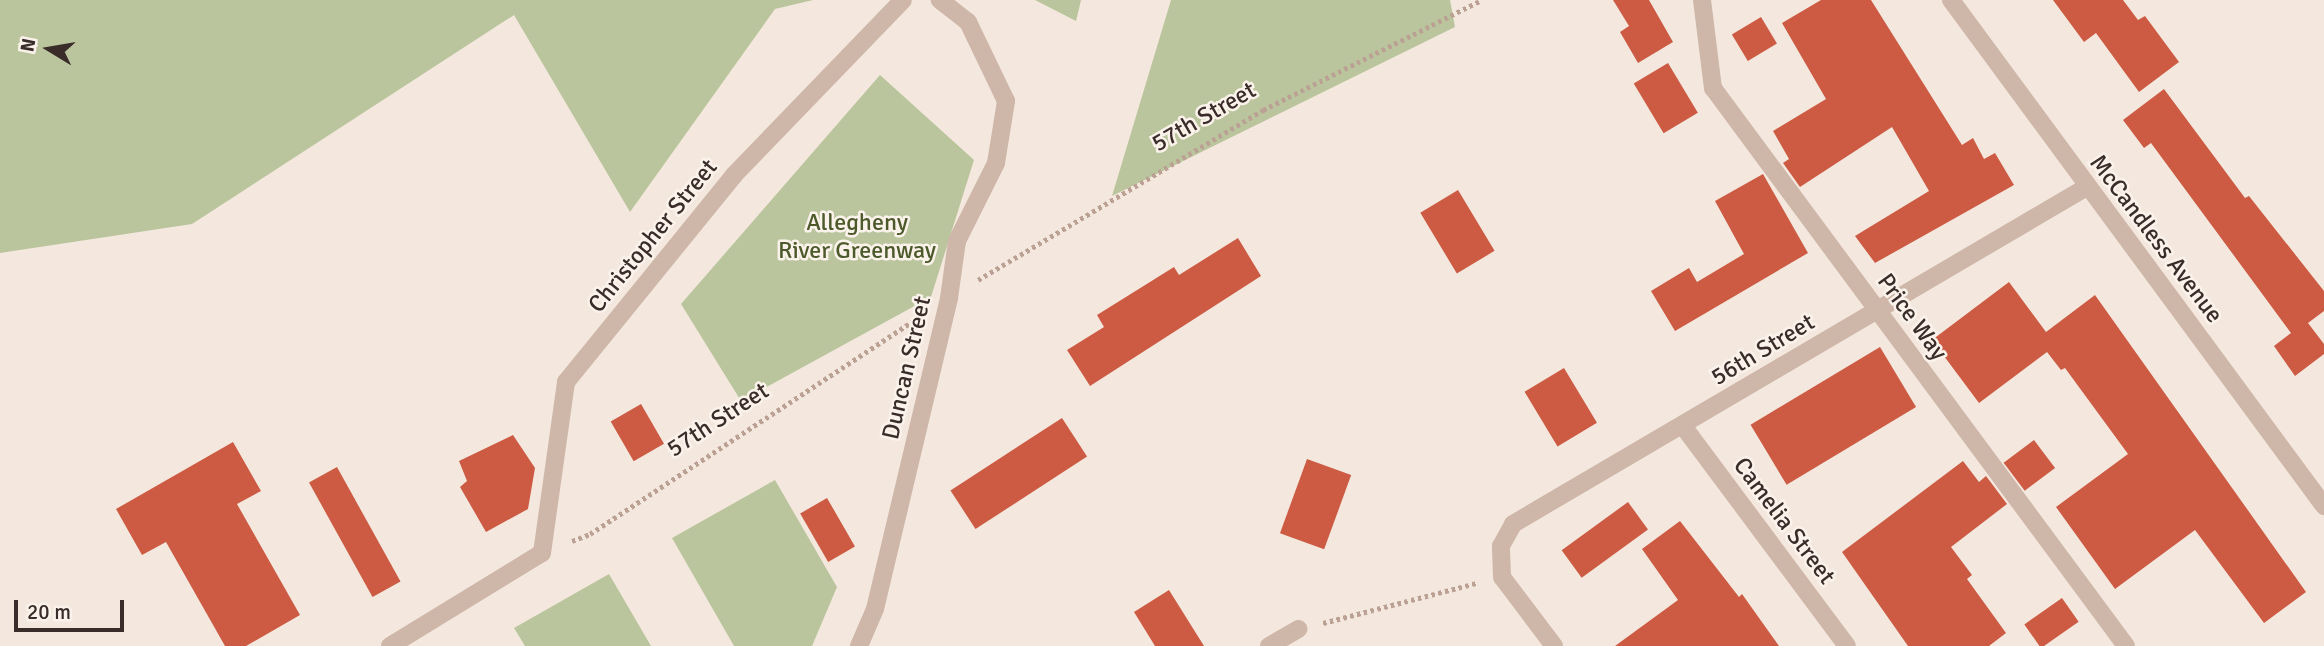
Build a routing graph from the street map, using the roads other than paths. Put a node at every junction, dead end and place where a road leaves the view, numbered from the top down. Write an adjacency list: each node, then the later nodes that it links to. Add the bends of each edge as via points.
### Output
1 (903, 0): 10 (street, Christopher Street, via 734,175 566,382 542,554)
2 (940, 0): 11 (street, Duncan Street, via 968,22 1006,101 996,163 957,241 949,298 875,609)
3 (1702, 0): 6 (street, Price Way, via 1713,88)
4 (1951, 0): 5 (street, McCandless Avenue)
5 (2085, 188): 6 (street, 56th Street); 8 (street, McCandless Avenue)
6 (1878, 311): 7 (street, 56th Street); 15 (street, Price Way)
7 (1683, 426): 13 (street, 56th Street, via 1513,524 1501,546 1502,577); 14 (street, Camelia Street)
8 (2324, 506)
9 (1298, 629): 12 (street)
10 (390, 646)
11 (859, 646)
12 (1269, 646)
13 (1555, 646)
14 (1847, 646)
15 (2126, 646)

